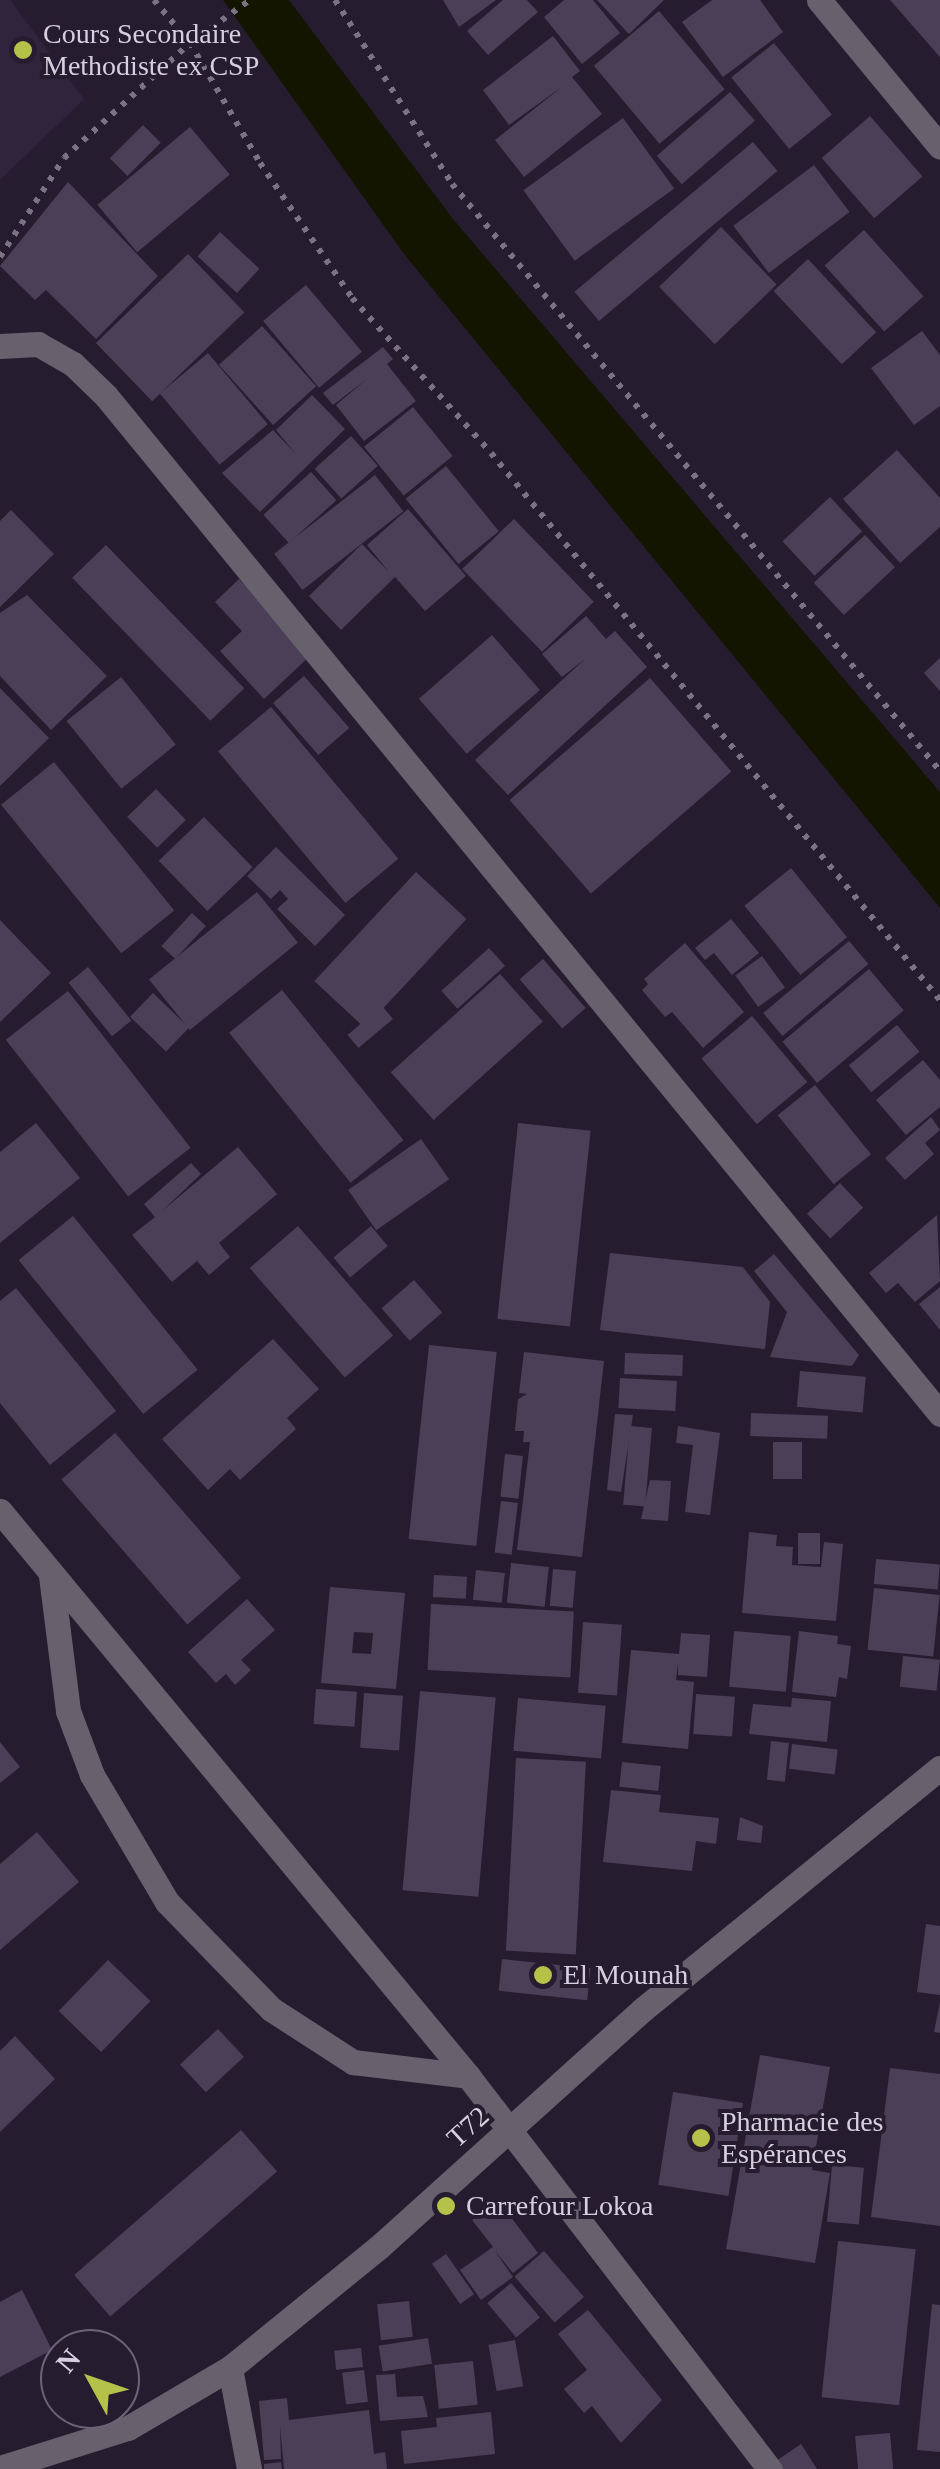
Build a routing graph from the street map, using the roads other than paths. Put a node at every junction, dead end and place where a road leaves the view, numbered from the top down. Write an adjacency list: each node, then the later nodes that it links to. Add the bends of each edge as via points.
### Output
1 (819, 0): 2 (street)
2 (940, 147)
3 (0, 346): 4 (street, via 38,344 73,364 106,396)
4 (940, 1414)
5 (0, 1510): 6 (street)
6 (51, 1576): 8 (street); 8 (street, via 68,1711 92,1775 168,1902 271,2008 353,2062)
7 (940, 1768): 9 (street, T72, via 698,1962)
8 (468, 2076): 9 (street)
9 (509, 2130): 10 (street, T72); 14 (street)
10 (230, 2368): 11 (street, T72, via 128,2428); 13 (street)
11 (47, 2464): 12 (street, T72)
12 (0, 2468)
13 (249, 2469)
14 (770, 2469)

